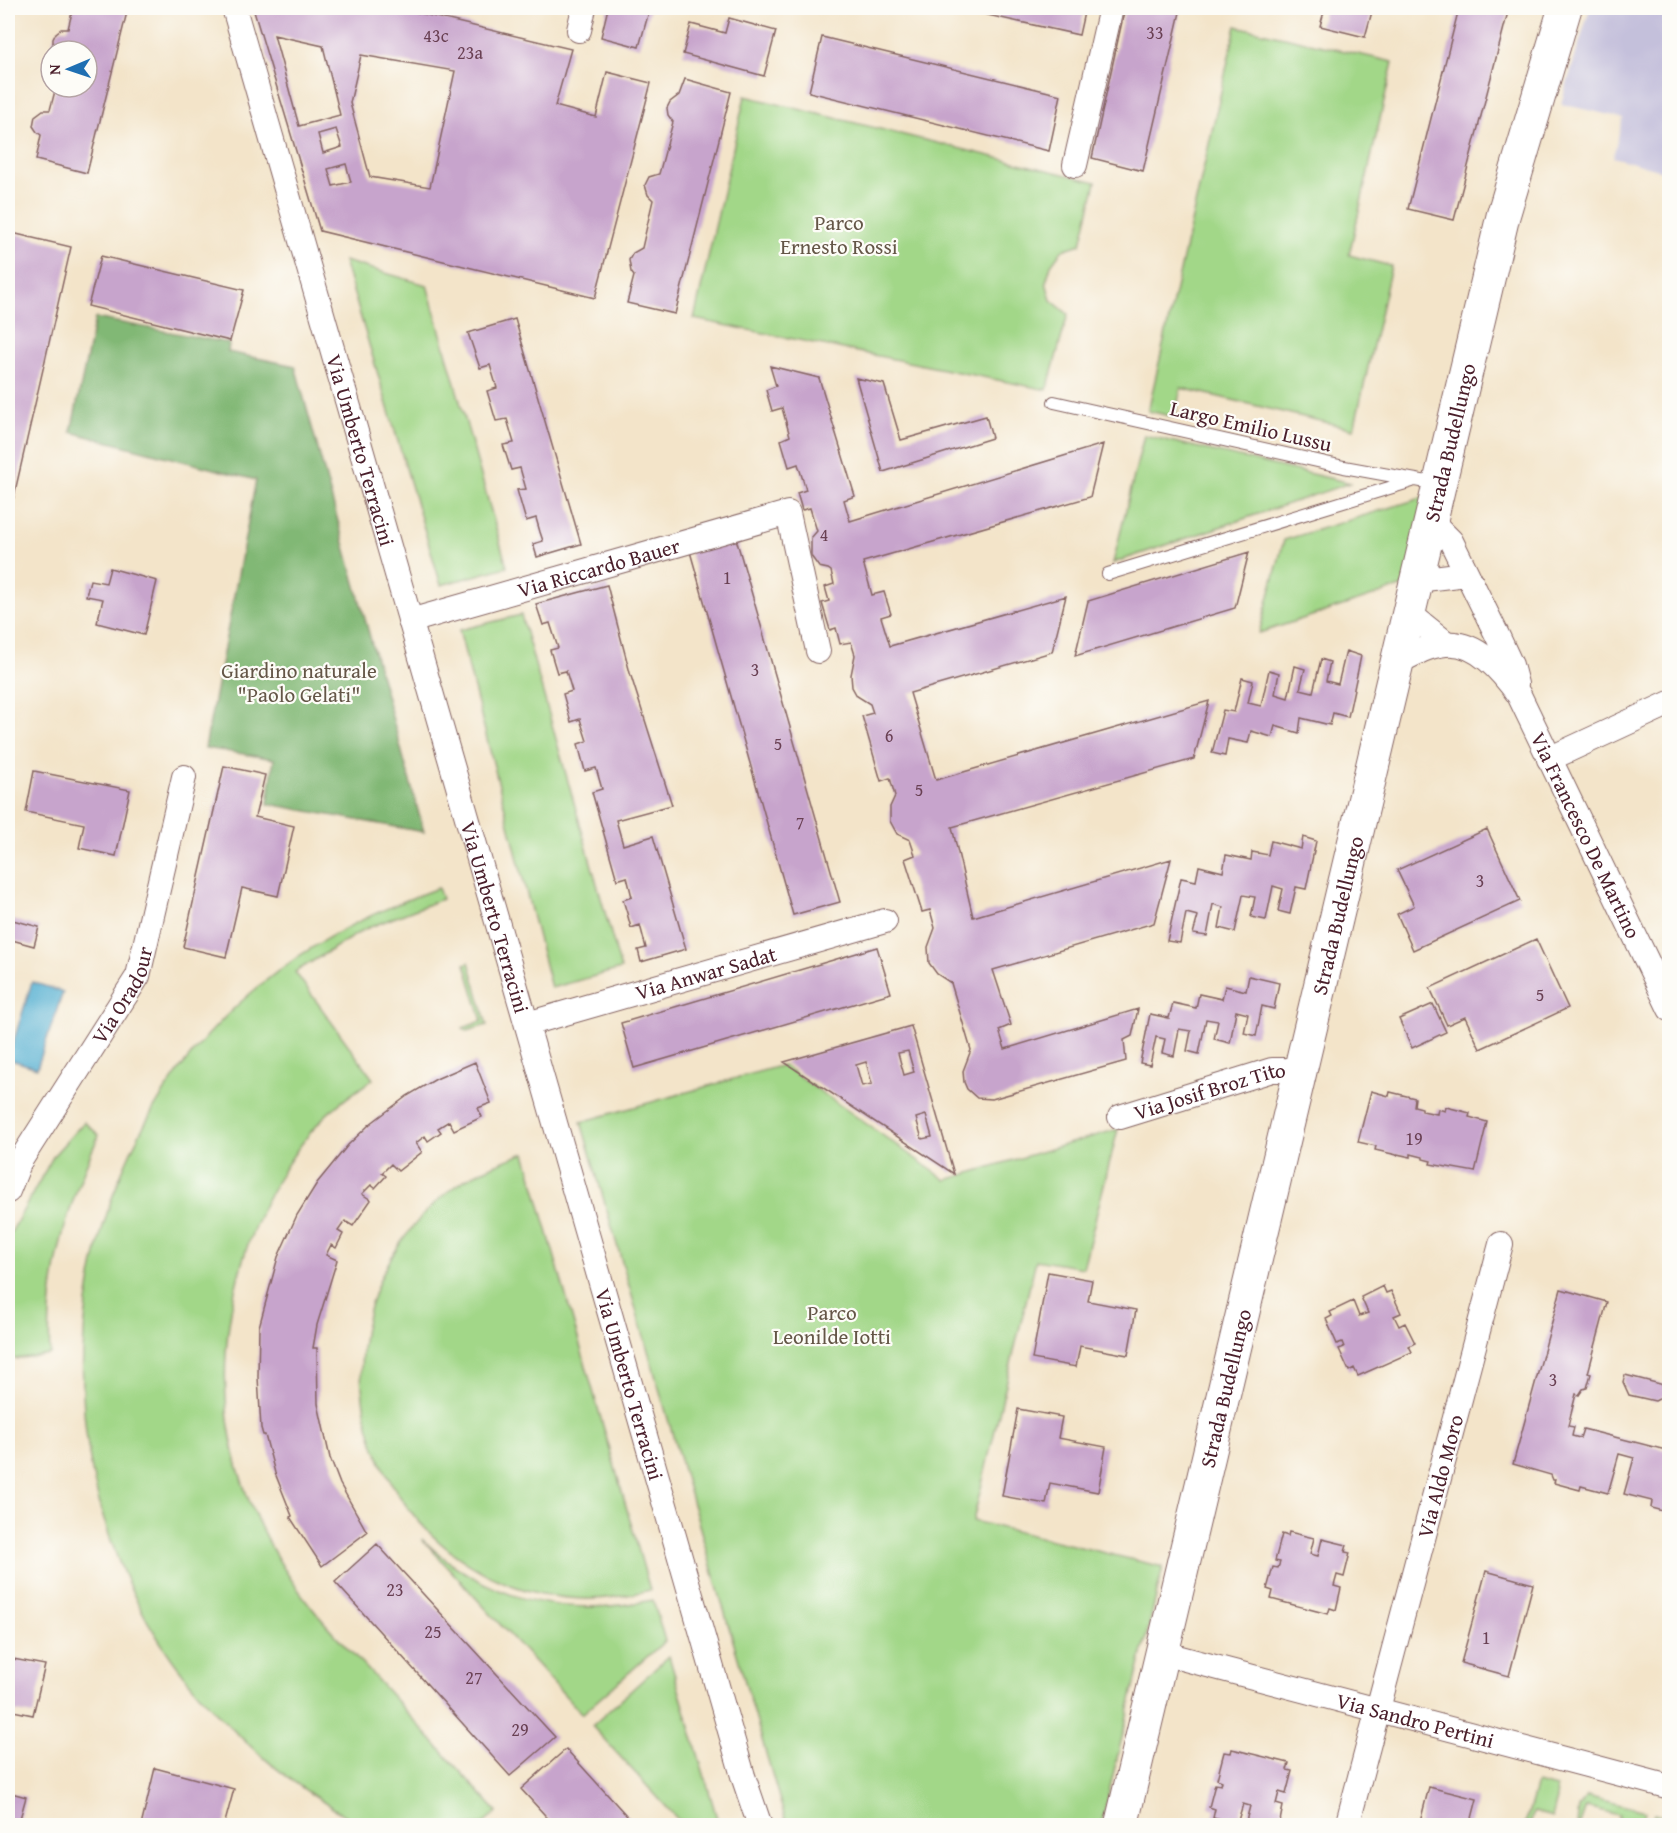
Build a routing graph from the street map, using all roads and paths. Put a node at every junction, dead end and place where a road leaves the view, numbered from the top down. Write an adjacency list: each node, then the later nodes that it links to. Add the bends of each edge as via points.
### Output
1 (234, 8): 12 (street, Via Umberto Terracini)
2 (1111, 8): 4 (street)
3 (1565, 8): 6 (street, Strada Budellungo)
4 (1075, 165)
5 (1054, 402): 6 (lane, Largo Emilio Lussu)
6 (1426, 482): 7 (street, Strada Budellungo); 8 (lane)
7 (1432, 522): 9 (street, Via Francesco De Martino, via 1451,541); 10 (street, Strada Budellungo)
8 (1108, 574)
9 (1466, 574): 10 (street); 16 (street, Via Francesco De Martino, via 1511,665)
10 (1417, 580): 11 (street, Strada Budellungo)
11 (1410, 614): 13 (street, Via Francesco De Martino); 15 (street, Strada Budellungo)
12 (410, 621): 14 (street, Via Riccardo Bauer, via 788,513); 22 (street, Via Umberto Terracini)
13 (1446, 643): 15 (street); 16 (street, Via Francesco De Martino, via 1484,656)
14 (818, 651)
15 (1398, 662): 23 (street, Strada Budellungo)
16 (1519, 695): 18 (street, Via Francesco De Martino)
17 (1670, 703): 18 (street)
18 (1549, 759): 21 (street, Via Francesco De Martino)
19 (184, 777): 25 (street, Via Oradour, via 138,976 20,1161)
20 (885, 921): 22 (street, Via Anwar Sadat)
21 (1670, 1009)
22 (527, 1024): 30 (street, Via Umberto Terracini)
23 (1299, 1074): 24 (street, Via Josif Broz Tito, via 1272,1070); 27 (street, Strada Budellungo)
24 (1120, 1117)
25 (8, 1191)
26 (1501, 1244): 28 (street, Via Aldo Moro)
27 (1162, 1653): 28 (street, Via Sandro Pertini); 31 (street, Strada Budellungo)
28 (1378, 1709): 29 (street, Via Sandro Pertini); 32 (street, Via Aldo Moro)
29 (1670, 1787)
30 (760, 1826)
31 (1121, 1826)
32 (1347, 1826)

